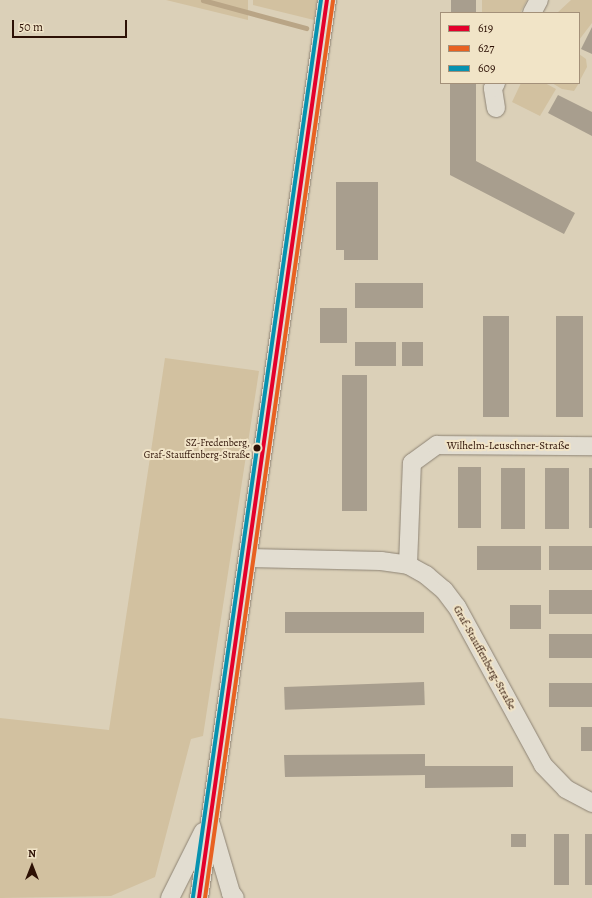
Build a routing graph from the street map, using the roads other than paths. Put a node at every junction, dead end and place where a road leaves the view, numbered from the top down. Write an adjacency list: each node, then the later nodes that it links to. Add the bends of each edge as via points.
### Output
1 (327, 0): 7 (street)
2 (539, 0): 3 (street)
3 (533, 12)
4 (495, 84): 5 (street, via 493,88)
5 (496, 108)
6 (592, 446): 8 (street, Wilhelm-Leuschner-Straße, via 437,445 412,463)
7 (249, 558): 8 (street, Graf-Stauffenberg-Straße); 10 (street)
8 (408, 564): 9 (street, Graf-Stauffenberg-Straße, via 444,590 457,607 543,765 566,788)
9 (592, 803)
10 (209, 819): 11 (street); 12 (street); 13 (street, via 231,893)
11 (170, 898)
12 (199, 898)
13 (235, 898)

